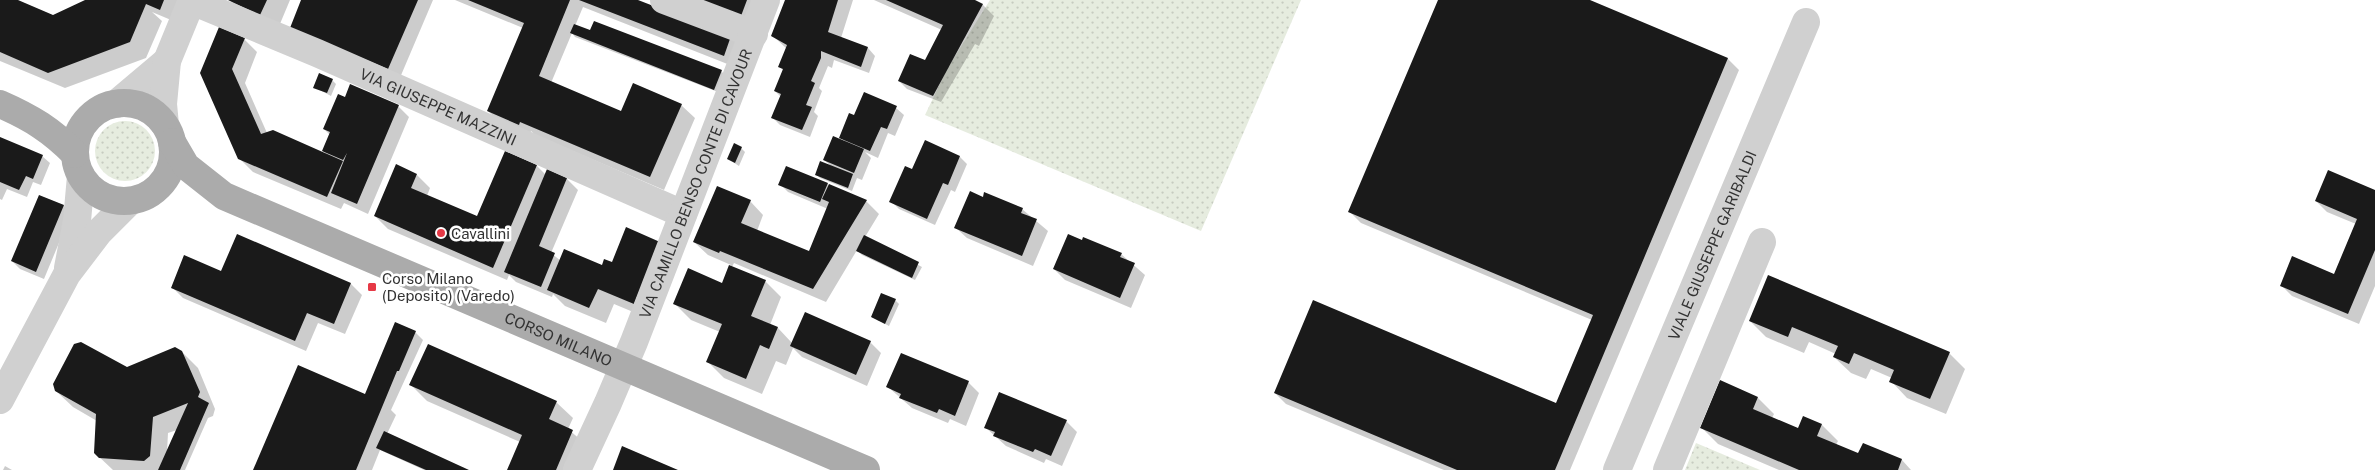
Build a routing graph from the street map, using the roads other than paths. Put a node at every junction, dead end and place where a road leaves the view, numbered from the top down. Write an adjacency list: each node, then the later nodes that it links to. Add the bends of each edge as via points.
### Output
1 (664, 0): 5 (street)
2 (766, 0): 5 (street, VIA CAMILLO BENSO CONTE DI CAVOUR)
3 (192, 1): 6 (street); 14 (street, VIA GIUSEPPE MAZZINI)
4 (1806, 22): 21 (street, VIALE GIUSEPPE GARIBALDI)
5 (754, 34): 14 (street, VIA CAMILLO BENSO CONTE DI CAVOUR)
6 (167, 61): 8 (street); 10 (street, via 163,104)
7 (0, 104): 9 (main road)
8 (105, 109): 9 (main road, via 79,121); 10 (main road, via 130,103 144,107 156,114); 11 (main road, via 85,122 78,134)
9 (29, 116): 11 (main road, via 62,140)
10 (169, 133): 12 (main road, via 173,156 170,171); 13 (main road, CORSO MILANO, via 186,166)
11 (78, 165): 12 (main road, via 88,186 99,194 110,199); 16 (street, via 77,221)
12 (142, 196): 13 (main road, CORSO MILANO, via 197,191); 16 (street, via 99,232)
13 (224, 196): 17 (main road, CORSO MILANO)
14 (683, 214): 17 (street, VIA CAMILLO BENSO CONTE DI CAVOUR)
15 (1762, 242): 22 (street)
16 (67, 274): 18 (street)
17 (623, 367): 19 (street, VIA CAMILLO BENSO CONTE DI CAVOUR); 20 (main road, CORSO MILANO)
18 (0, 400)
19 (577, 470)
20 (866, 470)
21 (1617, 470)
22 (1667, 470)

